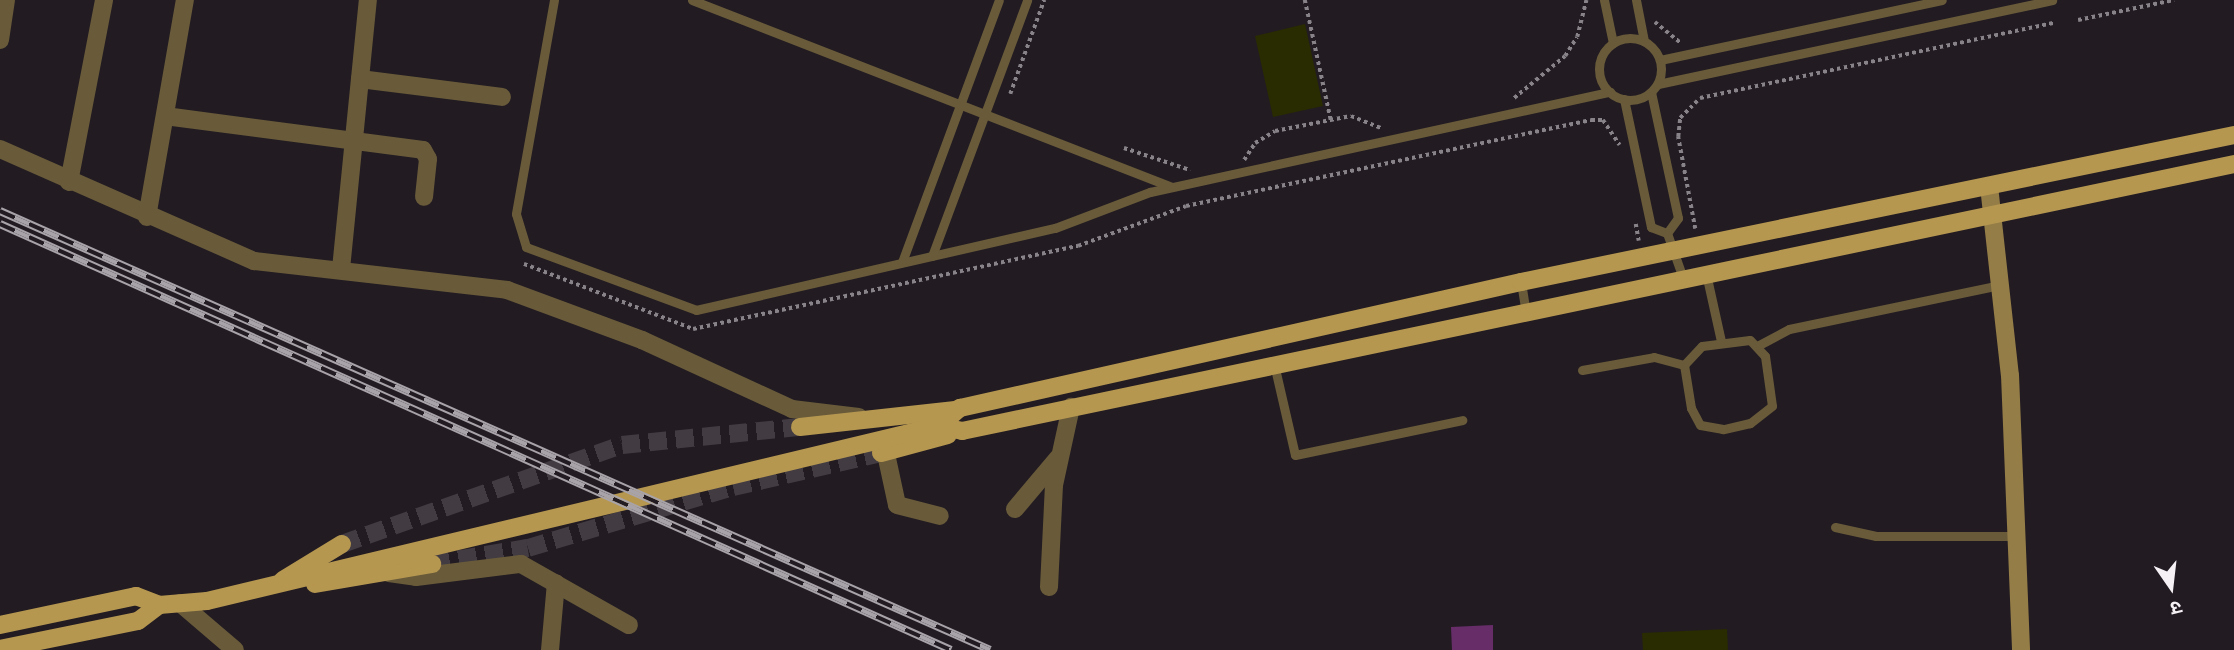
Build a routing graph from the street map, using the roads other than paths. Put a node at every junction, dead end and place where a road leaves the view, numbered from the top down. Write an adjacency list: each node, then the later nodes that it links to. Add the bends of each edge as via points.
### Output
1 (6, 0): 14 (street)
2 (104, 0): 31 (street)
3 (185, 0): 26 (street)
4 (368, 0): 18 (street)
5 (554, 0): 40 (lane, via 516,214 527,247 696,310)
6 (692, 0): 24 (lane)
7 (999, 0): 24 (lane)
8 (1027, 0): 25 (lane)
9 (1604, 0): 16 (lane)
10 (1636, 0): 15 (lane)
11 (1942, 0): 13 (lane)
12 (2052, 0): 19 (lane)
13 (1918, 2): 17 (lane)
14 (0, 40)
15 (1644, 41): 16 (lane); 17 (lane)
16 (1613, 43): 20 (lane, via 1599,66)
17 (1660, 60): 19 (lane)
18 (360, 79): 22 (street); 28 (street)
19 (1658, 84): 21 (lane)
20 (1610, 92): 23 (lane); 33 (lane)
21 (1651, 92): 23 (lane); 37 (lane, via 1678,218)
22 (502, 97)
23 (1624, 99): 37 (lane, via 1651,227)
24 (961, 103): 25 (lane); 40 (lane)
25 (986, 111): 33 (lane); 39 (lane)
26 (165, 116): 28 (street); 36 (street)
27 (2234, 135): 32 (main road)
28 (354, 143): 34 (street, via 427,152); 41 (street)
29 (0, 149): 31 (street)
30 (2234, 164): 35 (main road)
31 (69, 183): 36 (street)
32 (1989, 186): 35 (street); 38 (main road)
33 (1172, 187): 39 (lane, via 1055,228)
34 (424, 197)
35 (1993, 214): 42 (main road); 45 (street)
36 (147, 217): 41 (street, via 254,261)
37 (1667, 233): 38 (lane)
38 (1673, 253): 43 (main road); 44 (lane)
39 (932, 256): 40 (lane)
40 (902, 262)
41 (341, 269): 54 (street, via 507,290 642,340 792,408)
42 (1707, 278): 44 (main road); 47 (lane)
43 (1521, 282): 46 (lane); 53 (main road)
44 (1685, 282): 46 (main road)
45 (2000, 285): 48 (lane, via 1789,329); 64 (street)
46 (1526, 313): 49 (main road)
47 (1721, 341): 48 (lane); 50 (lane, via 1702,346)
48 (1759, 345): 50 (lane, via 1772,407 1750,424 1723,429 1700,425 1691,408)
49 (1274, 363): 52 (main road); 55 (lane, via 1295,455)
50 (1684, 365): 51 (lane, via 1654,357)
51 (1582, 370)
52 (1071, 407): 58 (main road); 60 (street)
53 (953, 410): 54 (main road); 56 (main road)
54 (873, 419): 57 (main road)
55 (1462, 420)
56 (939, 426): 58 (main road); 59 (main road)
57 (800, 427)
58 (958, 432): 59 (main road)
59 (883, 448): 62 (street, via 897,505); 69 (main road)
60 (1060, 456): 61 (street); 70 (street)
61 (1015, 509)
62 (940, 516)
63 (1835, 527): 64 (lane, via 1876,536)
64 (2018, 536): 80 (street)
65 (342, 544): 69 (main road)
66 (432, 564): 67 (main road)
67 (389, 573): 68 (street, via 416,577 521,564); 69 (main road, via 340,583)
68 (556, 583): 75 (street); 79 (street)
69 (274, 586): 71 (main road)
70 (1049, 587)
71 (180, 603): 72 (main road); 78 (street)
72 (159, 605): 73 (main road, via 136,596); 76 (main road, via 138,621)
73 (45, 615): 74 (main road); 76 (main road)
74 (0, 625)
75 (629, 625)
76 (43, 645): 77 (main road)
77 (0, 649)
78 (235, 650)
79 (550, 650)
80 (2021, 650)

